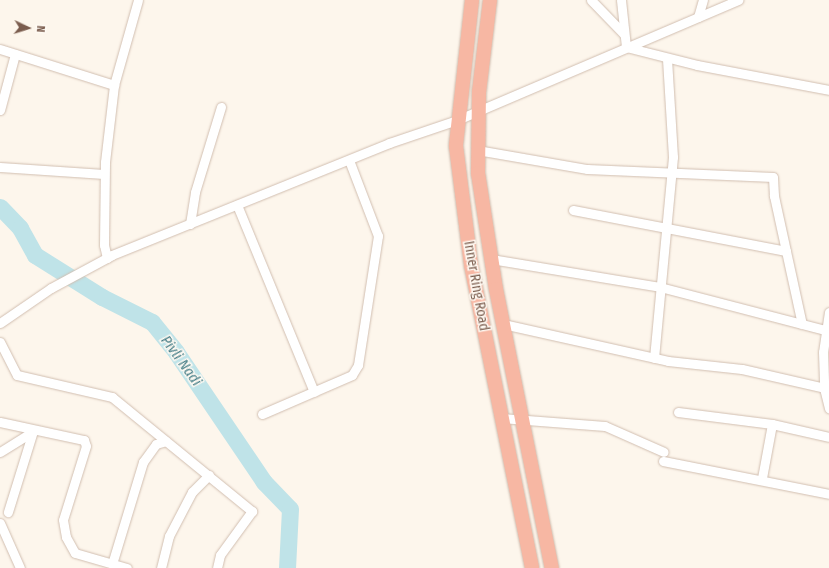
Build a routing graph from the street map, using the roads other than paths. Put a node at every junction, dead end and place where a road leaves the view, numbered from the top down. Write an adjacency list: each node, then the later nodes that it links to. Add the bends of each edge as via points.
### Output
1 (138, 0): 14 (street)
2 (472, 0): 19 (highway, Inner Ring Road)
3 (490, 0): 18 (highway, Inner Ring Road)
4 (591, 0): 9 (street)
5 (621, 0): 9 (street)
6 (702, 0): 8 (street)
7 (739, 0): 8 (street)
8 (698, 17): 10 (street)
9 (624, 34): 10 (street)
10 (626, 47): 13 (street); 18 (street)
11 (0, 49): 12 (street)
12 (15, 54): 14 (street); 17 (street)
13 (667, 59): 15 (street); 23 (street)
14 (114, 85): 24 (street)
15 (829, 90)
16 (221, 107): 27 (street, via 195,192)
17 (0, 110)
18 (478, 110): 19 (street); 20 (highway, Inner Ring Road)
19 (457, 120): 21 (street); 46 (highway, Inner Ring Road, via 456,146 470,265)
20 (477, 150): 23 (street, via 587,169); 31 (highway, Inner Ring Road)
21 (349, 160): 25 (street); 42 (street, via 378,236 359,358 352,375)
22 (0, 167): 24 (street)
23 (671, 173): 28 (street); 29 (street, via 773,177)
24 (104, 174): 30 (street, via 104,245)
25 (237, 205): 27 (street); 42 (street)
26 (573, 210): 28 (street)
27 (190, 224): 30 (street)
28 (668, 229): 29 (street); 32 (street)
29 (786, 251): 36 (street)
30 (107, 258): 34 (street, via 51,288)
31 (492, 259): 32 (street); 35 (highway, Inner Ring Road)
32 (660, 287): 36 (street); 40 (street)
33 (829, 312): 37 (street)
34 (0, 322)
35 (503, 324): 40 (street); 47 (highway, Inner Ring Road)
36 (802, 324): 37 (street)
37 (825, 330): 39 (street)
38 (0, 342): 52 (street, via 17,375 112,396)
39 (826, 352): 41 (street)
40 (654, 358): 41 (street, via 742,369)
41 (826, 389): 43 (street)
42 (314, 392): 45 (street)
43 (829, 408)
44 (678, 412): 49 (street)
45 (262, 414)
46 (502, 418): 47 (street); 64 (highway, Inner Ring Road)
47 (522, 418): 55 (street, via 605,426 664,457); 65 (highway, Inner Ring Road)
48 (0, 422): 50 (street)
49 (772, 424): 51 (street); 55 (street)
50 (33, 431): 53 (street); 57 (street); 59 (street, via 84,440 86,446 62,520 63,529 75,553)
51 (829, 437)
52 (161, 440): 54 (street); 59 (street, via 143,462)
53 (0, 452)
54 (209, 475): 62 (street, via 192,492 169,536); 63 (street, via 252,511 220,555)
55 (762, 478): 56 (street)
56 (829, 494)
57 (8, 512)
58 (0, 523): 60 (street)
59 (112, 564): 61 (street)
60 (20, 568)
61 (127, 568)
62 (161, 568)
63 (217, 568)
64 (532, 568)
65 (552, 568)

